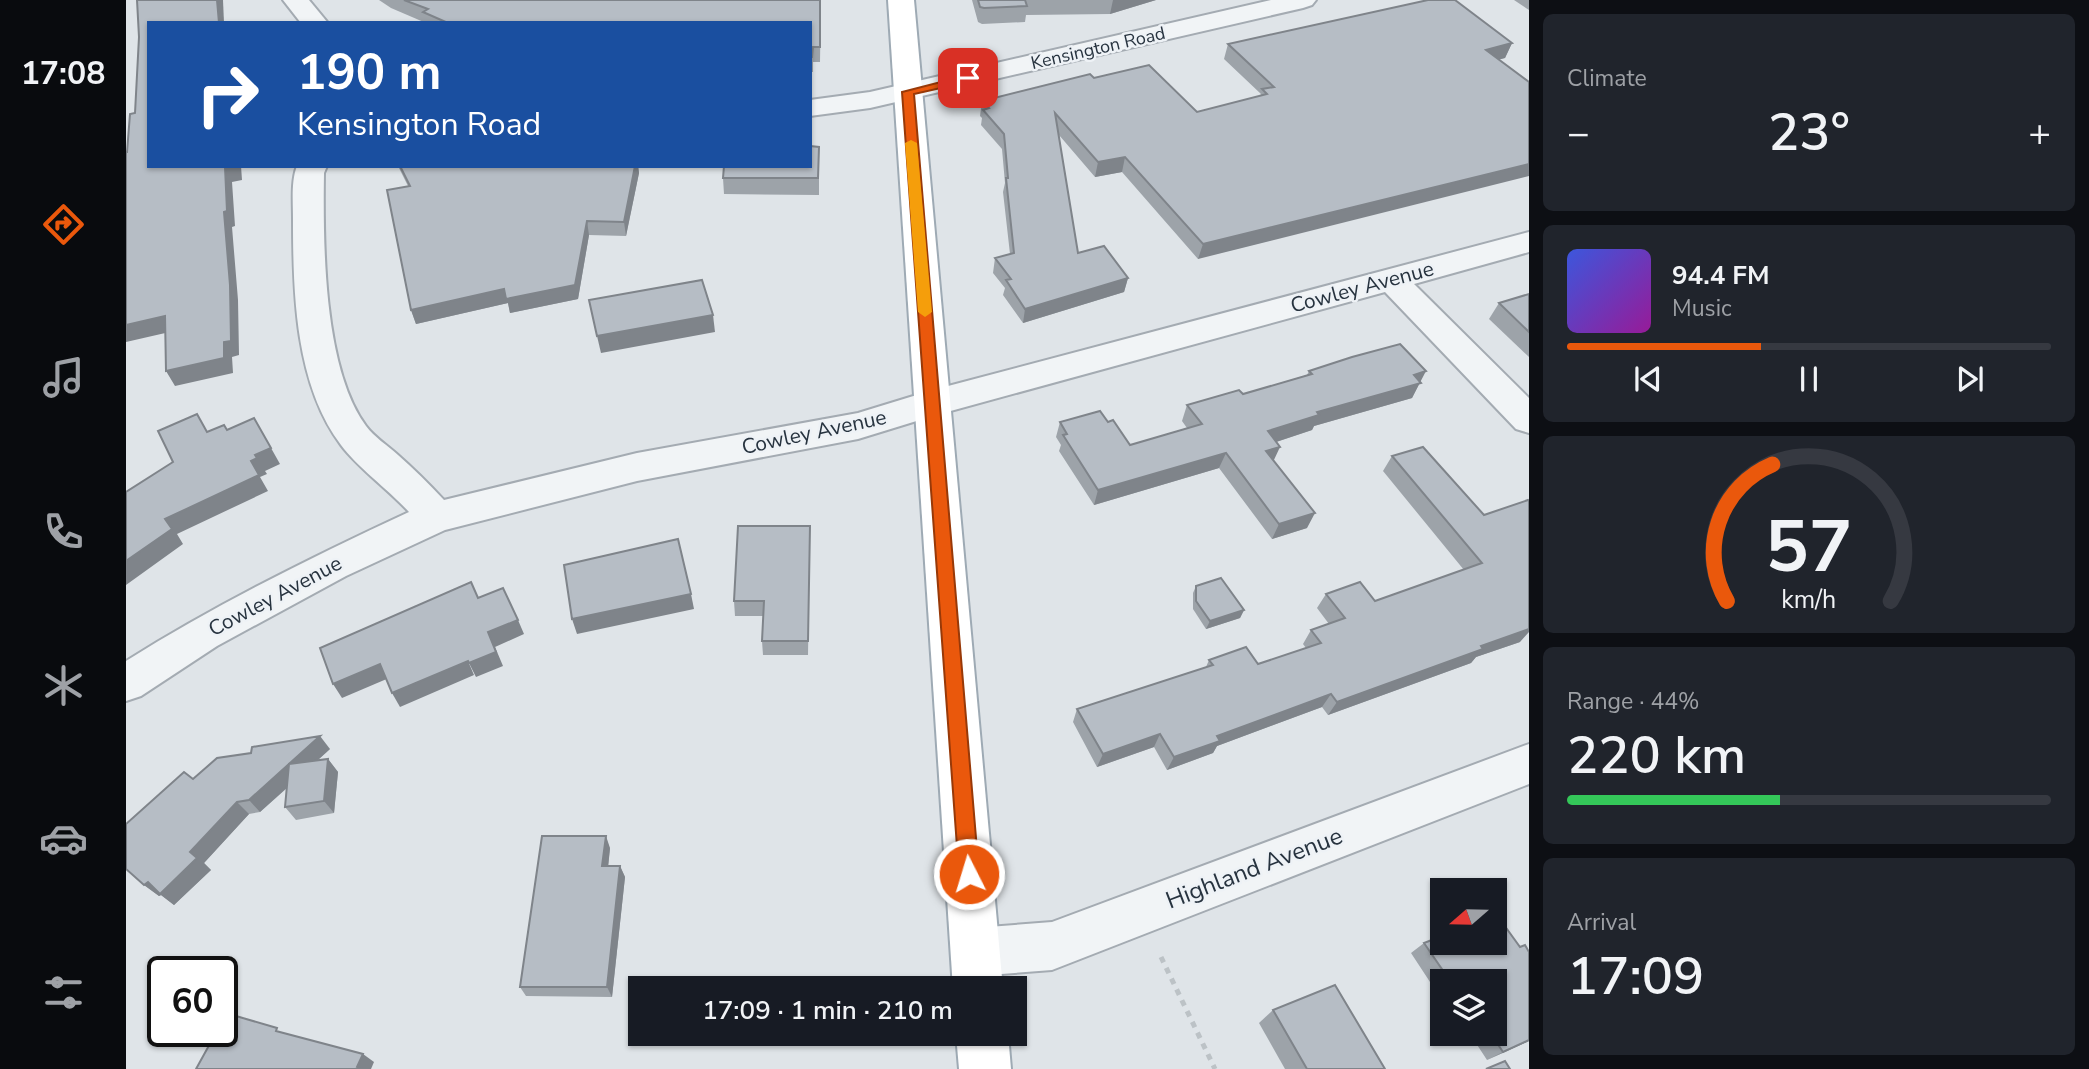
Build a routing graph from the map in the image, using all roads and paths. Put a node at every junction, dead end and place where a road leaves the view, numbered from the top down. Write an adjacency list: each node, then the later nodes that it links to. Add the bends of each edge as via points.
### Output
1 (296, 0): 5 (street)
2 (901, 0): 6 (main road)
3 (1303, 0): 4 (street, Kensington Road)
4 (1271, 3): 6 (street, Kensington Road)
5 (312, 21)
6 (908, 92): 7 (street, Kensington Road); 11 (main road)
7 (812, 108)
8 (311, 168): 13 (street, via 307,236 321,348 332,392 354,437)
9 (1529, 242): 10 (street, Cowley Avenue)
10 (1391, 279): 11 (street, Cowley Avenue); 12 (street)
11 (933, 403): 13 (street, Cowley Avenue, via 858,426 637,467); 17 (main road)
12 (1529, 420)
13 (436, 517): 14 (street, Cowley Avenue, via 332,565 203,634)
14 (126, 683)
15 (1529, 764): 17 (street, Highland Avenue, via 1052,946)
16 (1161, 957): 20 (path)
17 (977, 970)
18 (983, 1046): 19 (main road)
19 (985, 1069)
20 (1215, 1069)

